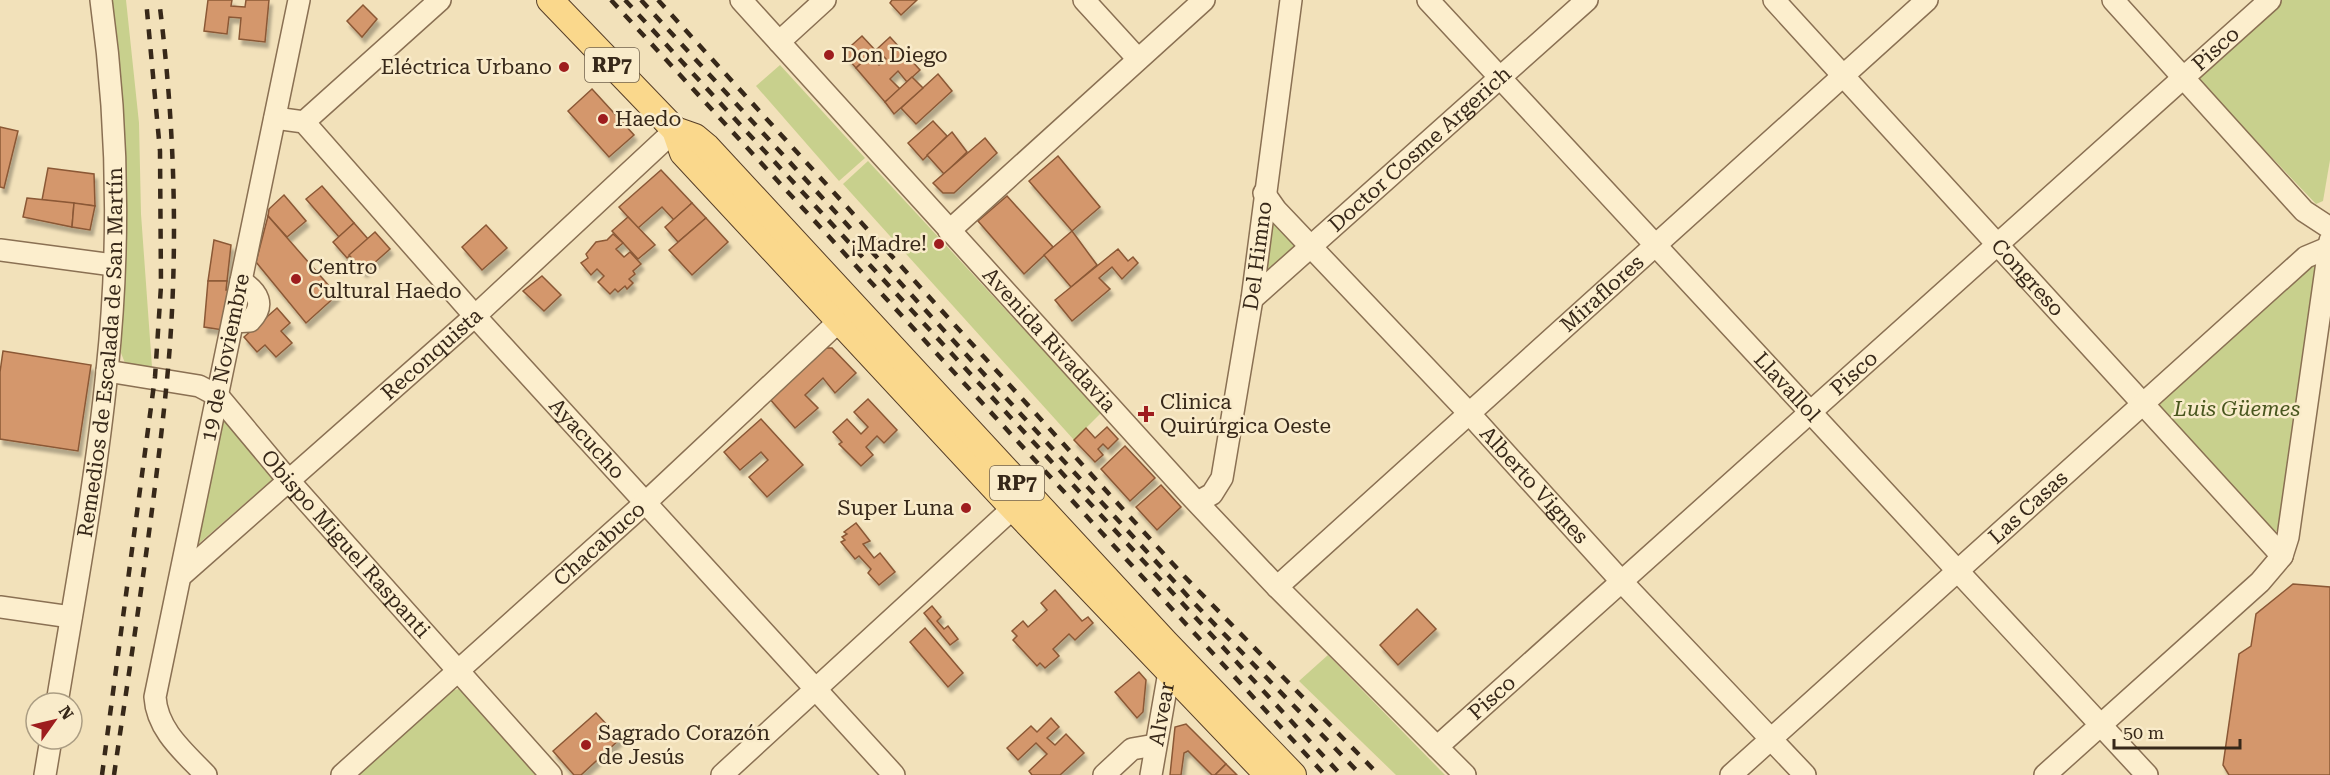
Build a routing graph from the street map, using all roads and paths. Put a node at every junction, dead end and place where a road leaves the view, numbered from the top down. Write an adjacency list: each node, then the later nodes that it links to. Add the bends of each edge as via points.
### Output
1 (101, 0): 31 (street, Remedios de Escalada de San Martín, via 114,130)
2 (299, 0): 21 (street, 19 de Noviembre)
3 (440, 0): 22 (street)
4 (550, 0): 23 (main road, RP7)
5 (741, 0): 16 (street, Avenida Rivadavia)
6 (825, 0): 16 (street)
7 (1084, 0): 17 (street)
8 (1204, 0): 17 (street)
9 (1291, 0): 24 (street, Del Himno)
10 (1428, 0): 20 (street, Llavallol)
11 (1587, 0): 20 (street, Doctor Cosme Argerich)
12 (1774, 0): 18 (street, Congreso)
13 (1927, 0): 18 (street, Miraflores)
14 (2113, 0): 19 (street)
15 (2271, 0): 19 (street, Pisco)
16 (779, 42): 25 (street, Avenida Rivadavia)
17 (1138, 59): 25 (street)
18 (1841, 76): 27 (street, Miraflores); 28 (street, Congreso)
19 (2184, 78): 26 (street); 28 (street, Pisco)
20 (1500, 79): 27 (street, Llavallol); 29 (street, Doctor Cosme Argerich)
21 (275, 118): 22 (street); 36 (street, 19 de Noviembre)
22 (304, 122): 34 (street, Ayacucho)
23 (675, 130): 33 (main road, RP7, via 696,137 706,147); 34 (street, Reconquista)
24 (1264, 194): 29 (street, Alberto Vignes); 32 (street, Del Himno)
25 (950, 231): 41 (street, Avenida Rivadavia)
26 (2330, 241): 37 (street, Las Casas, via 2306,257); 44 (street, via 2288,537)
27 (1655, 246): 38 (street, Miraflores); 39 (street, Llavallol)
28 (1997, 246): 37 (street, Congreso); 39 (street, Pisco)
29 (1310, 247): 32 (street, Doctor Cosme Argerich); 38 (street, Alberto Vignes)
30 (0, 250): 31 (street)
31 (113, 265): 35 (street, Remedios de Escalada de San Martín)
32 (1252, 299): 41 (street, Del Himno, via 1222,478 1212,494)
33 (847, 314): 42 (street, Chacabuco); 43 (main road, RP7); 51 (main road, RP7)
34 (475, 315): 40 (street, Reconquista); 42 (street, Ayacucho)
35 (107, 371): 36 (street, Obispo Miguel Raspanti, via 198,386); 50 (street, Remedios de Escalada de San Martín)
36 (218, 396): 40 (street, Obispo Miguel Raspanti); 46 (street, 19 de Noviembre)
37 (2143, 404): 44 (street, Congreso); 45 (street, Las Casas)
38 (1468, 412): 47 (street, Alberto Vignes); 48 (street, Miraflores)
39 (1811, 413): 45 (street, Llavallol); 47 (street, Pisco)
40 (289, 481): 46 (street, Reconquista); 52 (street, Obispo Miguel Raspanti)
41 (1198, 502): 48 (street, Avenida Rivadavia)
42 (645, 503): 52 (street, Chacabuco); 53 (street, Ayacucho)
43 (1013, 508): 51 (main road, RP7); 53 (street)
44 (2282, 556): 55 (street, via 2260,582)
45 (1959, 572): 55 (street, Llavallol); 56 (street, Las Casas)
46 (183, 574): 61 (street, 19 de Noviembre, via 155,697 156,714)
47 (1622, 582): 56 (street, Alberto Vignes); 58 (street, Pisco)
48 (1277, 586): 58 (street, Avenida Rivadavia)
49 (0, 607): 50 (street)
50 (71, 617): 54 (street, Remedios de Escalada de San Martín)
51 (1175, 666): 57 (street, Alvear); 68 (main road, RP7); 69 (main road, RP7)
52 (456, 670): 62 (street, Chacabuco); 63 (street, Obispo Miguel Raspanti)
53 (816, 690): 64 (street); 65 (street, Ayacucho)
54 (59, 691)
55 (2101, 724): 73 (street); 74 (street, Llavallol)
56 (1771, 739): 71 (street, Las Casas); 72 (street, Alberto Vignes)
57 (1155, 745): 66 (street, via 1132,749); 67 (street, Alvear)
58 (1437, 747): 70 (street, Avenida Rivadavia)
59 (49, 751): 60 (street)
60 (45, 775)
61 (206, 775)
62 (342, 775)
63 (551, 775)
64 (722, 775)
65 (894, 775)
66 (1104, 775)
67 (1151, 775)
68 (1268, 775)
69 (1293, 775)
70 (1465, 775)
71 (1731, 775)
72 (1805, 775)
73 (2045, 775)
74 (2147, 775)

